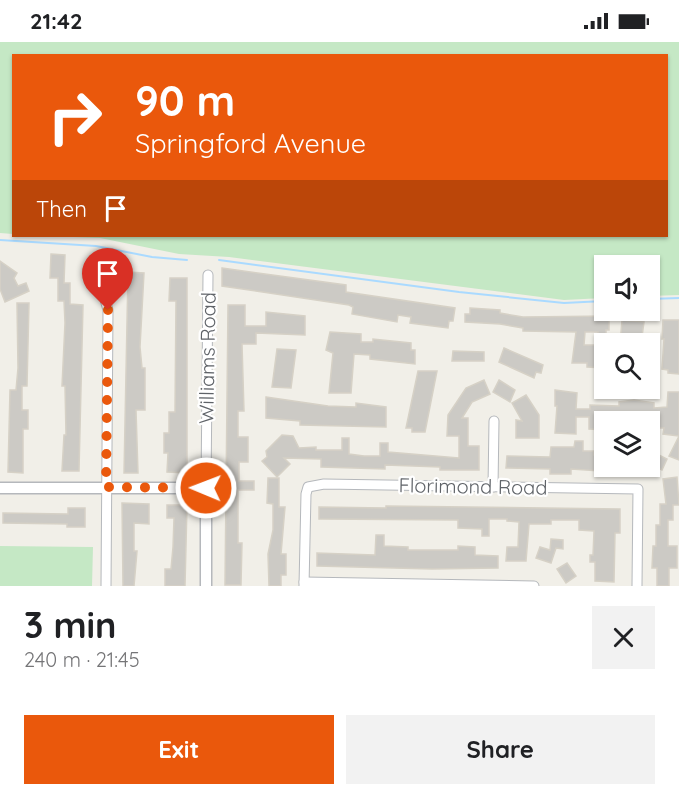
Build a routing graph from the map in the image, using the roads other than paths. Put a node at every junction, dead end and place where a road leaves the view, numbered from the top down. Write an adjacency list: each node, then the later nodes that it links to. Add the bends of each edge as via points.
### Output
1 (94, 274): 4 (street, via 108,310)
2 (208, 275): 7 (street, Williams Road)
3 (494, 421): 5 (street)
4 (106, 487): 6 (street); 7 (street); 9 (street)
5 (493, 487): 8 (street, Florimond Road, via 308,487 304,507); 12 (street, Florimond Road, via 638,489)
6 (0, 488)
7 (206, 488): 10 (street, Williams Road)
8 (304, 584): 11 (street)
9 (106, 586)
10 (206, 586)
11 (534, 586)
12 (637, 586)

